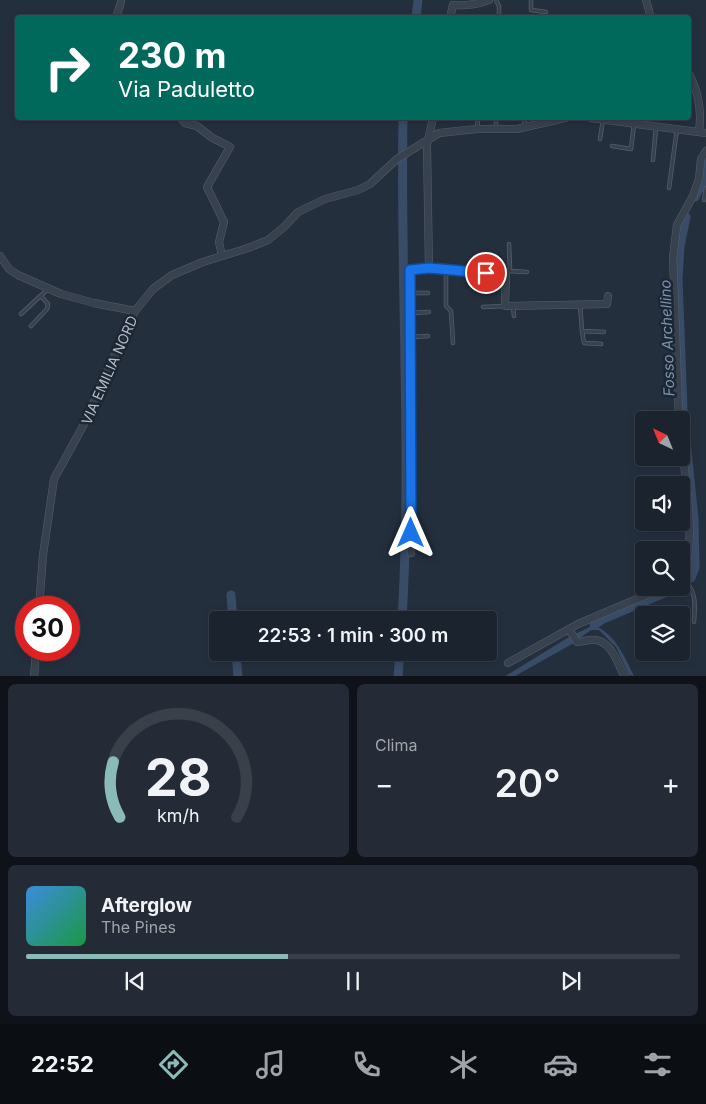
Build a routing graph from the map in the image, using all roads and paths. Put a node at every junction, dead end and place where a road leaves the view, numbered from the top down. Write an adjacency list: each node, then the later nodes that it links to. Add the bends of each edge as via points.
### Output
1 (489, 0): 6 (street, via 466,6)
2 (496, 0): 10 (lane)
3 (531, 0): 7 (lane, via 530,10)
4 (646, 0): 11 (street)
5 (121, 2): 8 (street)
6 (453, 2): 9 (street)
7 (546, 12)
8 (117, 15)
9 (451, 15)
10 (499, 15)
11 (650, 15)
12 (691, 78): 27 (street)
13 (183, 120): 38 (street, via 230,147 207,187 224,222 219,242)
14 (433, 120): 28 (street)
15 (478, 120): 24 (lane)
16 (496, 120): 25 (lane)
17 (525, 120): 23 (lane)
18 (545, 120): 23 (street, VIA EMILIA NORD)
19 (603, 120): 29 (lane)
20 (622, 120): 21 (street)
21 (639, 122): 22 (street); 30 (lane, via 631,149)
22 (656, 127): 26 (street); 32 (lane)
23 (524, 128): 25 (street, VIA EMILIA NORD)
24 (477, 129): 25 (street, VIA EMILIA NORD); 28 (street, VIA EMILIA NORD, via 439,133)
25 (496, 129)
26 (677, 129): 27 (street); 33 (lane)
27 (703, 132)
28 (430, 138): 38 (street, VIA EMILIA NORD, via 397,159 370,184 298,212 268,240); 39 (street, via 427,145)
29 (600, 139)
30 (612, 146)
31 (706, 151): 64 (street, via 701,159 693,196 677,225 673,257)
32 (653, 160)
33 (669, 188)
34 (706, 188): 35 (lane)
35 (704, 200)
36 (509, 244): 42 (lane, via 510,268)
37 (0, 256): 43 (street, via 18,275)
38 (222, 256): 52 (street, VIA EMILIA NORD, via 172,275 152,289)
39 (429, 268): 40 (street); 44 (street, via 410,270)
40 (446, 270): 42 (street); 62 (lane, via 446,306 451,311)
41 (528, 272): 42 (lane)
42 (507, 273): 50 (street)
43 (49, 288): 46 (lane); 52 (street, via 94,303)
44 (410, 293): 45 (lane); 54 (street)
45 (428, 294)
46 (41, 296): 55 (lane); 57 (lane, via 48,304 47,309)
47 (608, 296): 48 (street, via 607,304)
48 (580, 304): 49 (street); 58 (lane)
49 (513, 305): 50 (street); 56 (lane)
50 (505, 306): 51 (lane)
51 (483, 307)
52 (135, 311): 69 (street, VIA EMILIA NORD, via 83,426 54,479)
53 (429, 312): 54 (lane)
54 (410, 313): 61 (street)
55 (21, 314)
56 (514, 316)
57 (31, 326)
58 (582, 331): 59 (lane); 63 (lane, via 584,343)
59 (604, 332)
60 (428, 336): 61 (lane)
61 (410, 337): 67 (street)
62 (453, 343)
63 (601, 344)
64 (679, 411)
65 (684, 466): 66 (street)
66 (689, 541)
67 (411, 553)
68 (690, 587): 71 (lane, via 695,599)
69 (40, 596)
70 (645, 596): 72 (street)
71 (694, 622)
72 (570, 631): 74 (street); 76 (street, via 577,642 600,640 614,655)
73 (35, 661): 75 (street)
74 (508, 663)
75 (34, 676)
76 (625, 676)

